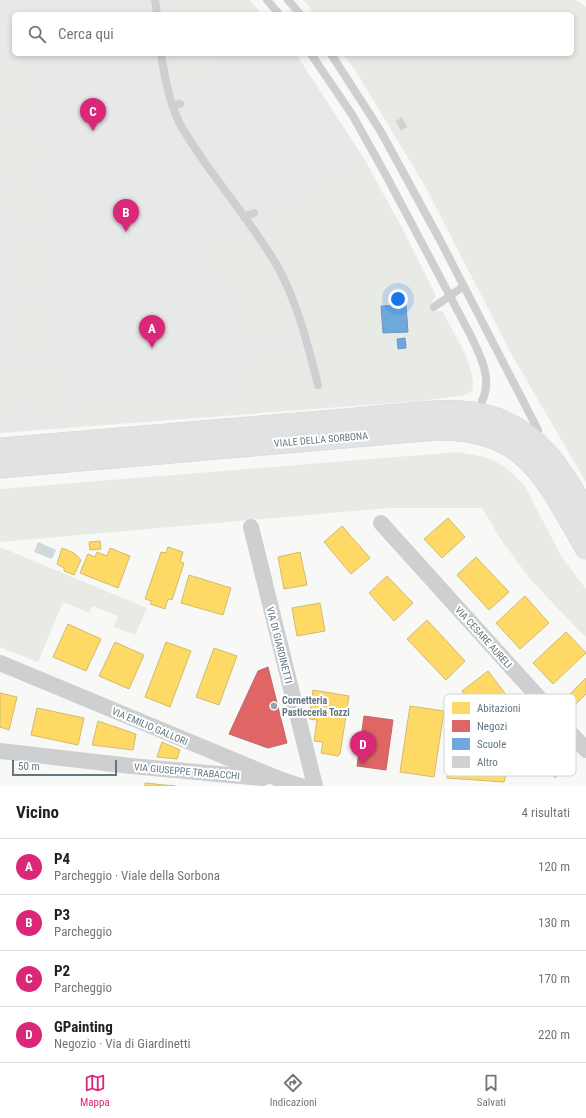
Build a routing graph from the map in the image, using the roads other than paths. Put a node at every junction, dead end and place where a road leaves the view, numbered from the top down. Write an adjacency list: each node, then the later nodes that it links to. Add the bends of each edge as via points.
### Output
1 (155, 0): 4 (lane)
2 (267, 0): 5 (lane)
3 (288, 0): 6 (lane)
4 (157, 12)
5 (277, 12)
6 (298, 12)
7 (162, 56): 11 (lane, via 166,82 176,105 180,124)
8 (312, 56): 13 (lane, via 353,116)
9 (332, 56): 12 (lane, via 380,130)
10 (254, 212): 11 (lane)
11 (244, 217): 15 (lane, via 289,288 305,334)
12 (464, 286): 13 (lane); 17 (lane)
13 (450, 295): 14 (lane); 16 (lane, via 484,365 487,384)
14 (434, 307)
15 (318, 385)
16 (482, 401)
17 (538, 430)
18 (0, 449): 20 (street, VIALE DELLA SORBONA, via 424,412 465,412 490,417 532,438 553,460)
19 (0, 467): 23 (street, VIALE DELLA SORBONA, via 436,429 472,431 505,442 527,459 547,481)
20 (586, 514)
21 (381, 523): 25 (street, VIA CESARE AURELI)
22 (251, 527): 31 (street, VIA DI GIARDINETTI)
23 (586, 548)
24 (0, 663): 29 (street, VIA EMILIO GALLORI)
25 (535, 694)
26 (576, 739): 27 (street, VIA CESARE AURELI)
27 (586, 750)
28 (0, 751): 29 (street, VIA GIUSEPPE TRABACCHI)
29 (279, 779): 30 (street, VIA EMILIO GALLORI)
30 (301, 786)
31 (315, 786)

